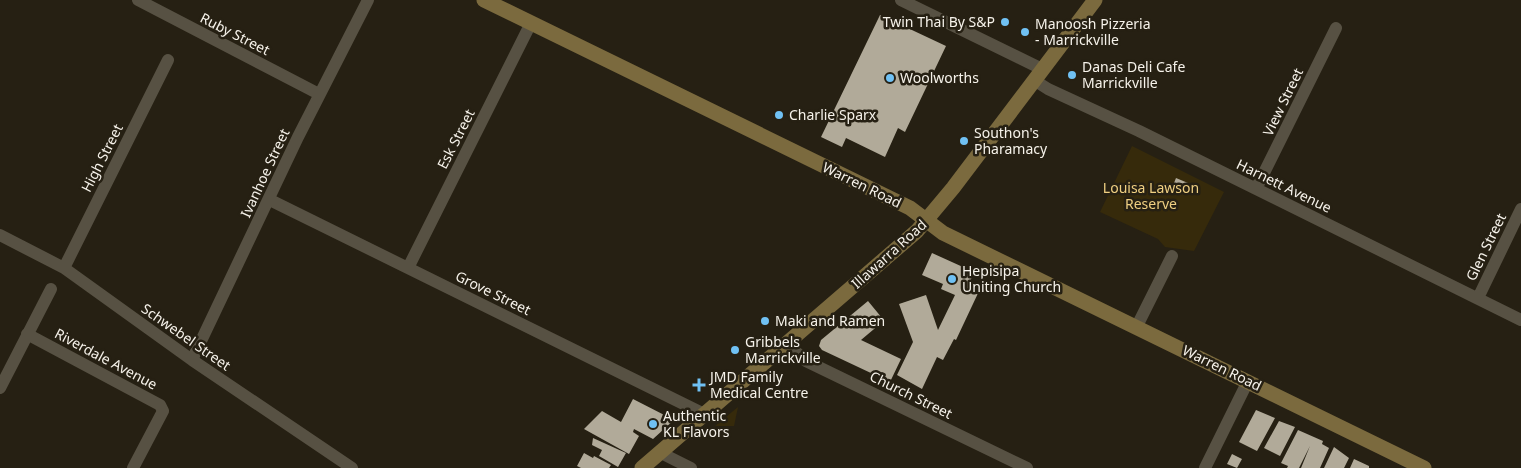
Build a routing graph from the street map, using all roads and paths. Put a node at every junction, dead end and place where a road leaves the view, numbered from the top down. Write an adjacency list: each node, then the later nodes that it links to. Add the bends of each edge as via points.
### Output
1 (138, 0): 10 (street, Ruby Street)
2 (368, 0): 10 (street, Ivanhoe Street)
3 (484, 0): 6 (street, Warren Road)
4 (901, 0): 9 (street, Harnett Avenue)
5 (1095, 0): 9 (street, Illawarra Road)
6 (531, 23): 14 (street, Warren Road, via 903,204); 18 (street, Esk Street)
7 (1336, 28): 11 (street, View Street)
8 (168, 60): 17 (street, High Street)
9 (1038, 75): 11 (street, Harnett Avenue, via 1048,89); 14 (street, Illawarra Road)
10 (319, 94): 12 (street, Ivanhoe Street)
11 (1256, 189): 20 (street, Harnett Avenue)
12 (270, 200): 18 (street, Grove Street); 25 (street, Ivanhoe Street)
13 (1521, 209): 20 (street, Glen Street)
14 (927, 221): 22 (street, Warren Road, via 943,233); 24 (street, Illawarra Road)
15 (0, 235): 17 (street, Schwebel Street)
16 (1172, 256): 22 (street)
17 (64, 268): 25 (street, Schwebel Street)
18 (408, 268): 28 (street, Grove Street)
19 (51, 289): 23 (street)
20 (1478, 298): 21 (street, Harnett Avenue)
21 (1521, 320)
22 (1137, 326): 26 (street, Warren Road)
23 (27, 334): 27 (street); 30 (street, Riverdale Avenue, via 160,405 163,411)
24 (786, 343): 28 (street, Illawarra Road); 34 (street, Church Street, via 806,362)
25 (192, 360): 31 (street, Schwebel Street)
26 (1248, 381): 35 (street); 36 (street, Warren Road)
27 (0, 388)
28 (704, 414): 29 (street, Illawarra Road)
29 (659, 452): 32 (street, Illawarra Road); 33 (street)
30 (133, 468)
31 (352, 468)
32 (642, 468)
33 (691, 468)
34 (1027, 468)
35 (1205, 468)
36 (1424, 468)

